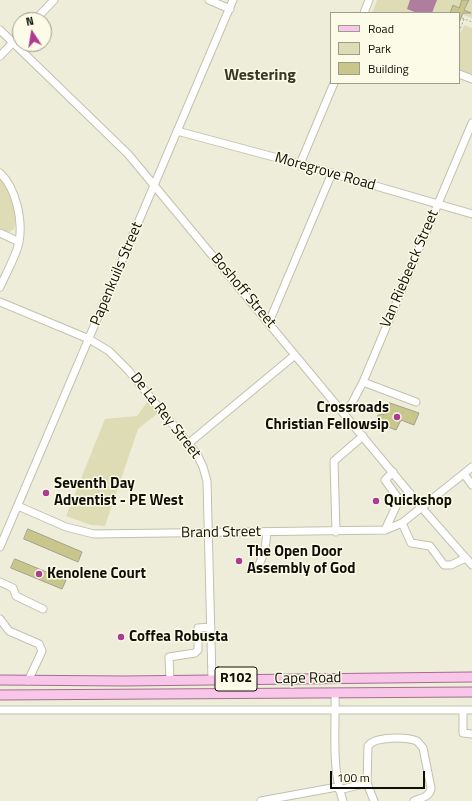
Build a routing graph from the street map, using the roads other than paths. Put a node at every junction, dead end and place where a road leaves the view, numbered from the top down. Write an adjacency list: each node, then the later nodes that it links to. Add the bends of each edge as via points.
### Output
1 (54, 0): 6 (street)
2 (209, 0): 5 (street)
3 (234, 0): 5 (street, Papenkuils Street)
4 (369, 0): 7 (street)
5 (230, 9): 16 (street, Papenkuils Street)
6 (43, 12)
7 (364, 12)
8 (0, 30): 9 (street, Boshoff Street)
9 (12, 43): 11 (street)
10 (21, 52): 20 (street, Boshoff Street, via 128,154)
11 (0, 56)
12 (460, 74): 13 (street)
13 (472, 79)
14 (334, 84): 17 (street)
15 (472, 123): 21 (street, Van Riebeeck Street)
16 (177, 131): 17 (street, Moregrove Road); 20 (street, Papenkuils Street)
17 (300, 164): 19 (street, Moregrove Road)
18 (0, 173): 24 (street, via 14,194)
19 (332, 173): 21 (street, Moregrove Road); 27 (street)
20 (154, 186): 27 (street, Boshoff Street); 28 (street, Papenkuils Street)
21 (437, 205): 22 (street, Moregrove Road); 30 (street, Van Riebeeck Street)
22 (472, 214)
23 (0, 233): 24 (street)
24 (19, 242): 25 (street)
25 (0, 287)
26 (0, 302): 28 (street, De La Rey Street)
27 (269, 322): 29 (street, Boshoff Street)
28 (89, 339): 34 (street, De La Rey Street, via 118,358); 41 (street, Papenkuils Street)
29 (295, 355): 32 (street, Boshoff Street); 34 (street)
30 (363, 382): 31 (street); 32 (street, Van Riebeeck Street)
31 (416, 402)
32 (344, 413): 33 (street, Boshoff Street)
33 (363, 436): 36 (street, Boshoff Street); 47 (street, via 334,461)
34 (188, 443): 45 (street, De La Rey Street, via 201,461 206,474)
35 (472, 468): 37 (street, Brand Street)
36 (393, 472): 39 (street, Boshoff Street); 40 (street, via 385,482)
37 (464, 474): 38 (street); 42 (street, Brand Street)
38 (472, 484)
39 (410, 493): 40 (street); 42 (street, Boshoff Street)
40 (399, 500): 44 (street)
41 (18, 506): 45 (street, Brand Street, via 66,527 94,534); 48 (street, Papenkuils Street)
42 (422, 508): 43 (street, Brand Street); 49 (street, Boshoff Street)
43 (402, 523): 44 (street, Brand Street); 49 (street, via 411,543 430,546 444,565 451,565)
44 (385, 530): 47 (street, Brand Street)
45 (209, 532): 46 (street, Brand Street); 55 (street, De La Rey Street)
46 (267, 532): 47 (street, Brand Street); 50 (street, via 265,550)
47 (336, 532)
48 (0, 547)
49 (466, 558): 51 (street, Boshoff Street)
50 (259, 565)
51 (472, 565)
52 (0, 582): 53 (street, via 12,588 16,596)
53 (43, 609)
54 (0, 619): 58 (street, via 7,629 39,644 41,648 42,651)
55 (210, 627): 59 (street, via 198,628 198,650 195,653 170,657); 60 (street, De La Rey Street)
56 (472, 677): 60 (main road, Cape Road / R102)
57 (0, 680): 58 (main road, Cape Road / R102)
58 (28, 680): 59 (main road, Cape Road / R102)
59 (170, 680): 60 (main road, Cape Road / R102)
60 (212, 680)
61 (472, 692): 63 (main road, Cape Road / R102)
62 (0, 694): 63 (main road, Cape Road / R102)
63 (335, 694): 65 (street)
64 (0, 710): 65 (street, Cape Road)
65 (336, 710): 66 (street, Cape Road); 70 (street, via 335,762)
66 (463, 710): 67 (street, Cape Road); 68 (street, via 463,733)
67 (472, 710)
68 (472, 734)
69 (367, 783): 70 (street); 73 (street); 74 (street, via 367,750 370,742 415,740 422,748 431,788 430,793)
70 (338, 788): 71 (street); 72 (street)
71 (261, 801)
72 (343, 801)
73 (374, 801)
74 (414, 801)

